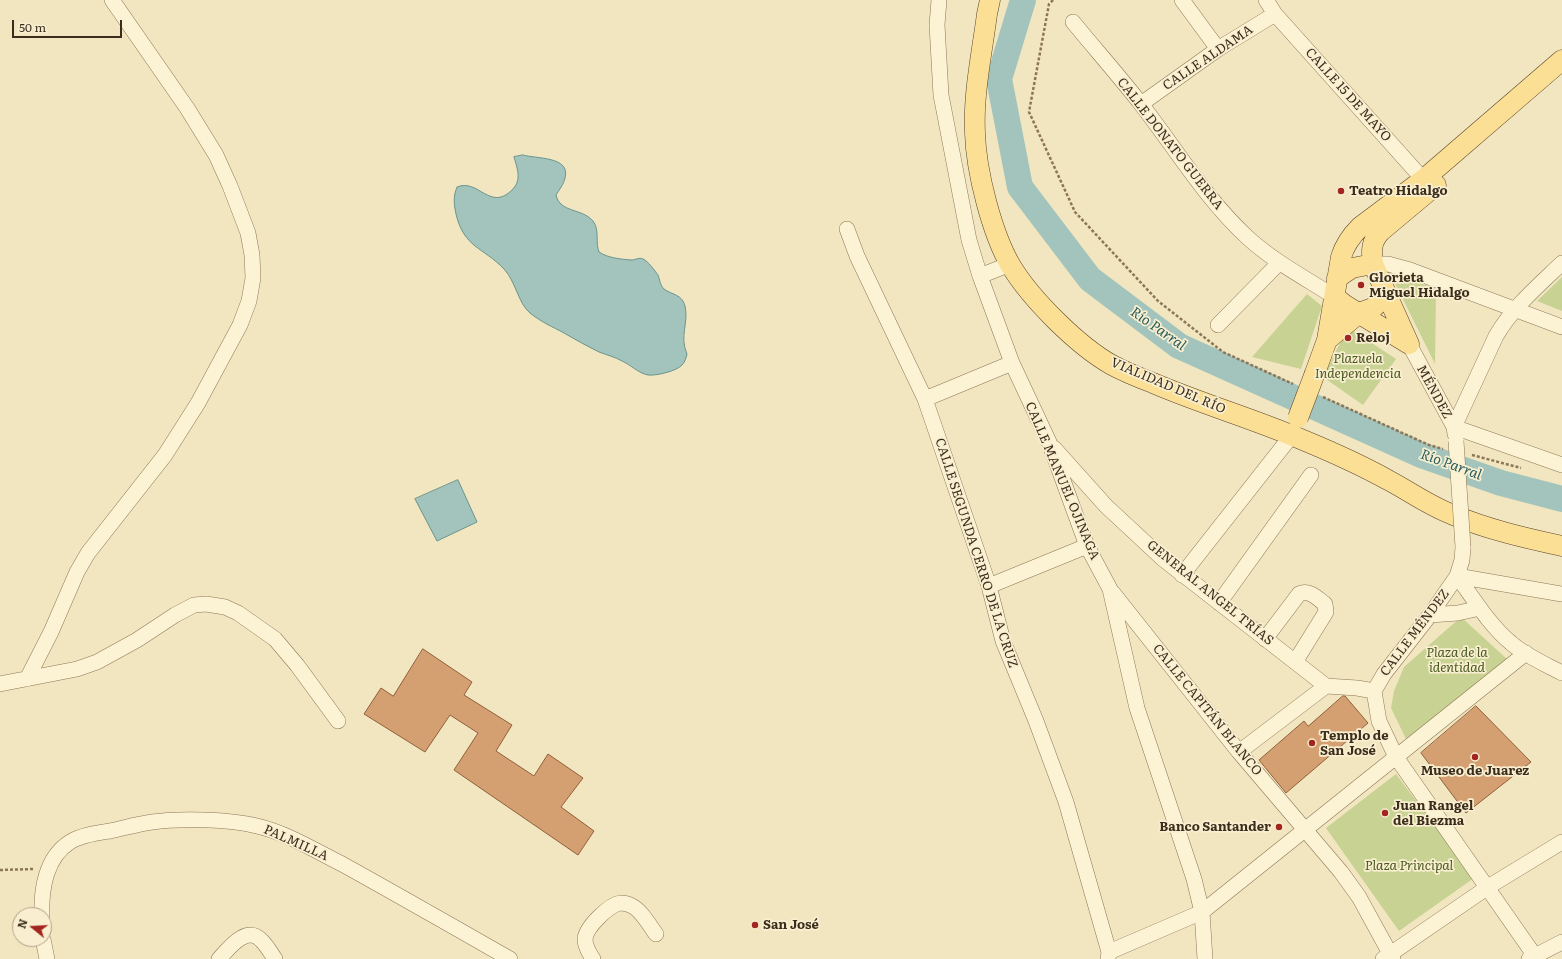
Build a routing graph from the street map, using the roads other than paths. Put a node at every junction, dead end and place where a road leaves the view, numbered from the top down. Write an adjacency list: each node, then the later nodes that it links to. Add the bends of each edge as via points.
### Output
1 (112, 0): 48 (street, via 187,108 216,155 248,234 253,278 249,302 240,325 198,403 165,455 88,553)
2 (939, 0): 18 (street, CALLE MANUEL OJINAGA, via 937,25 941,95 964,218)
3 (990, 0): 16 (main road, VIALIDAD DEL RÍO, via 975,105 976,155 996,231)
4 (1182, 0): 8 (street)
5 (1266, 0): 6 (street, CALLE 15 DE MAYO)
6 (1275, 14): 8 (street, CALLE ALDAMA); 12 (street, CALLE 15 DE MAYO)
7 (1073, 22): 11 (street, CALLE DONATO GUERRA)
8 (1218, 49): 11 (street, CALLE ALDAMA)
9 (1562, 60): 12 (main road)
10 (1562, 78): 12 (main road)
11 (1141, 104): 14 (street, CALLE DONATO GUERRA, via 1206,193 1248,238)
12 (1428, 184): 17 (main road, via 1375,237 1371,251); 19 (main road, via 1365,223 1352,235 1346,244)
13 (847, 229): 28 (street, CALLE SEGUNDA CERRO DE LA CRUZ, via 857,256)
14 (1279, 263): 19 (street, CALLE DONATO GUERRA); 23 (street)
15 (1562, 263): 21 (street)
16 (1010, 264): 18 (street); 29 (main road, VIALIDAD DEL RÍO, via 1018,278 1070,333 1113,365 1166,389)
17 (1373, 264): 19 (main road, via 1356,266 1345,271); 20 (main road); 21 (street, via 1388,264 1410,270)
18 (980, 276): 27 (street, CALLE MANUEL OJINAGA)
19 (1336, 287): 22 (main road); 25 (main road)
20 (1384, 288): 22 (main road, via 1373,308); 26 (main road)
21 (1514, 308): 24 (street); 30 (street, via 1496,336)
22 (1359, 313): 25 (main road); 26 (main road)
23 (1218, 325)
24 (1562, 328)
25 (1327, 340): 29 (main road, bridge)
26 (1409, 344): 30 (street, MÉNDEZ)
27 (1012, 363): 28 (street); 31 (street, CALLE MANUEL OJINAGA)
28 (925, 399): 38 (street, CALLE SEGUNDA CERRO DE LA CRUZ)
29 (1295, 427): 35 (main road, VIALIDAD DEL RÍO, via 1450,514 1504,532); 36 (street)
30 (1455, 434): 32 (street); 37 (street, CALLE MÉNDEZ, bridge, via 1463,547)
31 (1049, 442): 34 (street, CALLE MANUEL OJINAGA); 36 (street, GENERAL ANGEL TRÍAS, via 1106,506)
32 (1562, 465)
33 (1311, 475): 41 (street)
34 (1088, 546): 38 (street); 39 (street, CALLE MANUEL OJINAGA)
35 (1562, 546)
36 (1182, 575): 41 (street, GENERAL ANGEL TRÍAS)
37 (1457, 576): 40 (street); 42 (street); 43 (street, CALLE MÉNDEZ)
38 (989, 586): 63 (street, CALLE SEGUNDA CERRO DE LA CRUZ, via 1003,641 1066,802)
39 (1110, 590): 53 (street, CALLE CAPITÁN BLANCO); 59 (street, CALLE MANUEL OJINAGA, via 1137,708 1194,879)
40 (1562, 594)
41 (1219, 603): 44 (street, GENERAL ANGEL TRÍAS)
42 (1480, 608): 43 (street); 45 (street, via 1505,638)
43 (1430, 615): 51 (street, CALLE MÉNDEZ, via 1384,674)
44 (1265, 639): 46 (street, GENERAL ANGEL TRÍAS); 46 (street, via 1299,594 1308,593 1325,604 1326,612)
45 (1526, 653): 47 (street); 54 (street)
46 (1295, 662): 50 (street, GENERAL ANGEL TRÍAS)
47 (1562, 673)
48 (27, 679): 49 (street); 52 (street, via 77,669 97,662 175,615 194,605 206,604 225,607 238,613 275,639)
49 (0, 684)
50 (1326, 686): 51 (street); 53 (street)
51 (1374, 691): 54 (street, via 1379,721)
52 (338, 721)
53 (1239, 752): 55 (street, CALLE CAPITÁN BLANCO)
54 (1396, 757): 55 (street); 57 (street)
55 (1306, 830): 59 (street); 64 (street, CALLE CAPITÁN BLANCO, via 1326,852 1359,897)
56 (1562, 842): 57 (street)
57 (1488, 887): 64 (street); 65 (street)
58 (43, 907): 69 (street, PALMILLA, via 48,868 59,851 70,842 89,835 160,822 194,820 256,825 307,846)
59 (1202, 912): 63 (street); 71 (street, CALLE MANUEL OJINAGA)
60 (656, 934): 70 (street, via 632,905 620,903 612,906 587,931 586,947)
61 (1562, 942): 65 (street)
62 (45, 947): 66 (street)
63 (1109, 956)
64 (1389, 957)
65 (1534, 958)
66 (47, 959)
67 (219, 959): 68 (street, via 243,936 251,935 262,941)
68 (275, 959)
69 (510, 959)
70 (593, 959)
71 (1205, 959)

